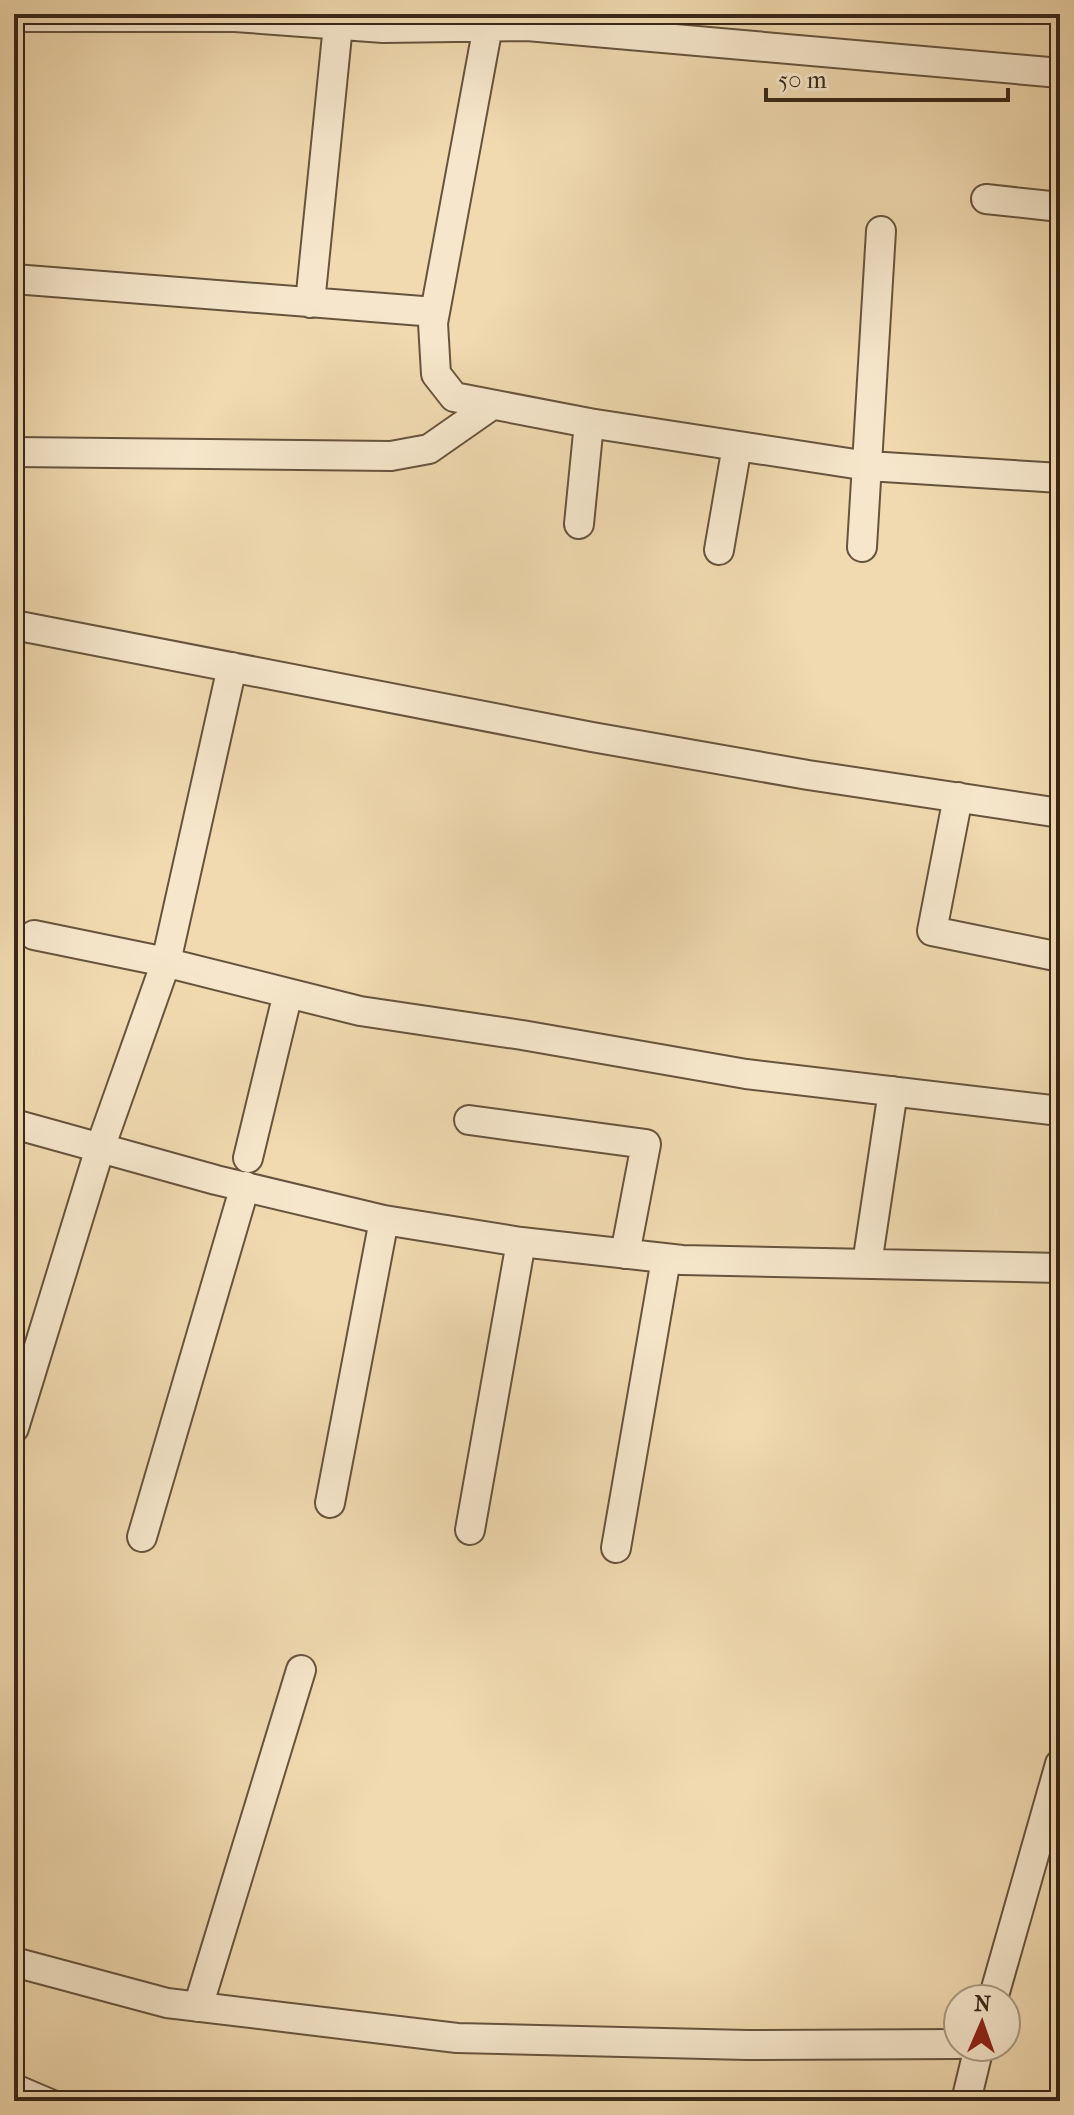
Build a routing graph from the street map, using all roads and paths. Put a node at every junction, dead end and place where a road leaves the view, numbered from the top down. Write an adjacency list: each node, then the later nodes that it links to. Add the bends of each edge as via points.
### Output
1 (235, 16): 2 (street); 5 (street)
2 (14, 17)
3 (528, 20): 6 (street); 7 (street)
4 (384, 21): 5 (street); 6 (street)
5 (338, 25): 12 (street)
6 (488, 26): 13 (street)
7 (1060, 73)
8 (986, 199): 9 (street)
9 (1060, 207)
10 (881, 231): 18 (street)
11 (14, 279): 12 (street)
12 (310, 303): 13 (street)
13 (435, 312): 14 (street, via 436,374 454,397)
14 (492, 405): 15 (street); 17 (street, via 429,449 391,456)
15 (589, 423): 16 (street); 20 (street)
16 (737, 446): 18 (street); 22 (street)
17 (14, 452)
18 (868, 466): 19 (street); 21 (street)
19 (1060, 478)
20 (579, 524)
21 (862, 547)
22 (719, 550)
23 (14, 625): 24 (street)
24 (232, 667): 25 (street, via 607,740); 29 (street)
25 (958, 797): 26 (street); 28 (street, via 932,931)
26 (1060, 813)
27 (34, 935): 29 (street)
28 (1060, 957)
29 (166, 962): 30 (street); 35 (street)
30 (288, 993): 31 (street, via 360,1011 746,1074); 36 (street)
31 (893, 1091): 32 (street); 41 (street)
32 (1060, 1111)
33 (469, 1120): 39 (street, via 646,1144)
34 (14, 1124): 35 (street)
35 (100, 1148): 36 (street); 43 (street)
36 (246, 1172): 37 (street); 46 (street)
37 (384, 1220): 38 (street); 44 (street)
38 (521, 1242): 39 (street); 45 (street)
39 (625, 1254): 40 (street)
40 (666, 1259): 41 (street); 47 (street)
41 (867, 1264): 42 (street)
42 (1060, 1268)
43 (14, 1428)
44 (330, 1503)
45 (470, 1530)
46 (142, 1537)
47 (616, 1548)
48 (301, 1670): 52 (street)
49 (1060, 1764): 51 (street)
50 (14, 1962): 52 (street)
51 (998, 1983)
52 (198, 2007): 53 (street, via 457,2038)
53 (942, 2044)
54 (975, 2063): 57 (street)
55 (14, 2081): 56 (lane)
56 (61, 2101)
57 (966, 2101)

